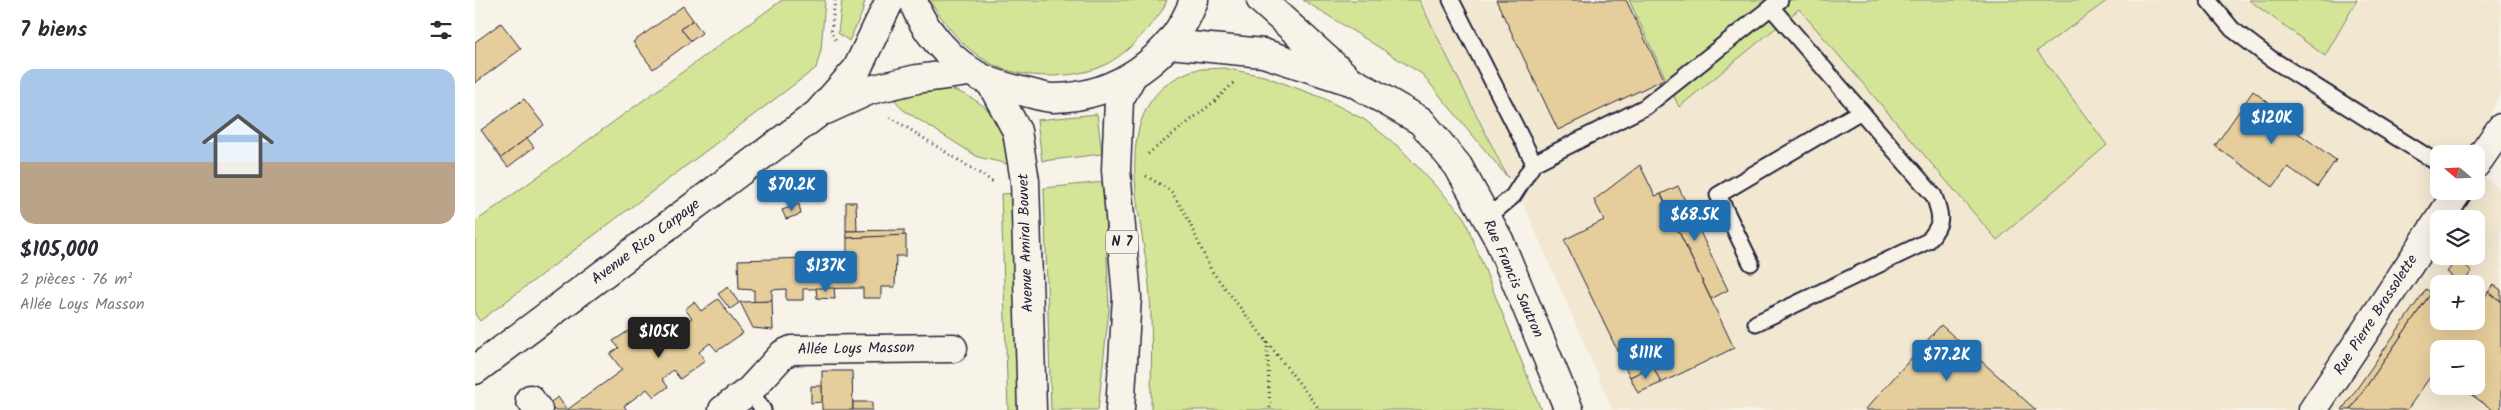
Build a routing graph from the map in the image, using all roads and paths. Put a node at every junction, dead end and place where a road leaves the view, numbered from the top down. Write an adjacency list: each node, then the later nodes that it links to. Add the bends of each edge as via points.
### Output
1 (891, 0): 15 (main road, Avenue Rico Carpaye, via 857,70)
2 (913, 0): 11 (main road, via 937,43)
3 (1194, 0): 8 (main road, via 1189,14)
4 (1261, 0): 12 (main road)
5 (1451, 0): 20 (lane)
6 (2208, 0): 19 (lane, via 2232,29 2270,58)
7 (1776, 4): 14 (lane); 20 (lane, via 1645,108)
8 (1169, 44): 9 (main road); 10 (main road)
9 (1263, 52): 12 (main road); 18 (path, via 1215,101)
10 (1132, 76): 11 (main road, via 1094,93 1053,98); 33 (main road, N 7, via 1119,100 1116,162 1127,298)
11 (980, 78): 13 (main road, Avenue Rico Carpaye, via 917,79); 32 (main road, Avenue Amiral Bouvet, via 1017,131 1025,182)
12 (1353, 82): 23 (main road, Rue Francis Sautron, via 1421,121 1458,166)
13 (870, 90): 15 (main road, Avenue Rico Carpaye); 22 (path, via 880,111)
14 (1861, 111): 25 (lane, via 1718,195); 26 (lane, via 1934,196 1941,215 1939,227 1928,241)
15 (817, 114): 29 (main road, Avenue Rico Carpaye)
16 (2501, 128): 17 (main road)
17 (2485, 151)
18 (1146, 155)
19 (2430, 158)
20 (1534, 163): 23 (lane, via 1513,196)
21 (1139, 172): 27 (path, via 1171,190 1211,270)
22 (996, 183)
23 (1487, 218): 36 (main road, Rue Francis Sautron)
24 (2430, 234): 37 (main road, Rue Pierre Brossolette)
25 (1751, 263)
26 (1756, 323)
27 (1267, 341): 34 (path); 35 (path)
28 (953, 348): 30 (main road, Allée Loys Masson, via 792,350 783,354)
29 (475, 370)
30 (756, 400): 31 (main road, Allée Loys Masson)
31 (723, 410)
32 (1031, 410)
33 (1120, 410)
34 (1270, 410)
35 (1320, 410)
36 (1569, 410)
37 (2313, 410)

